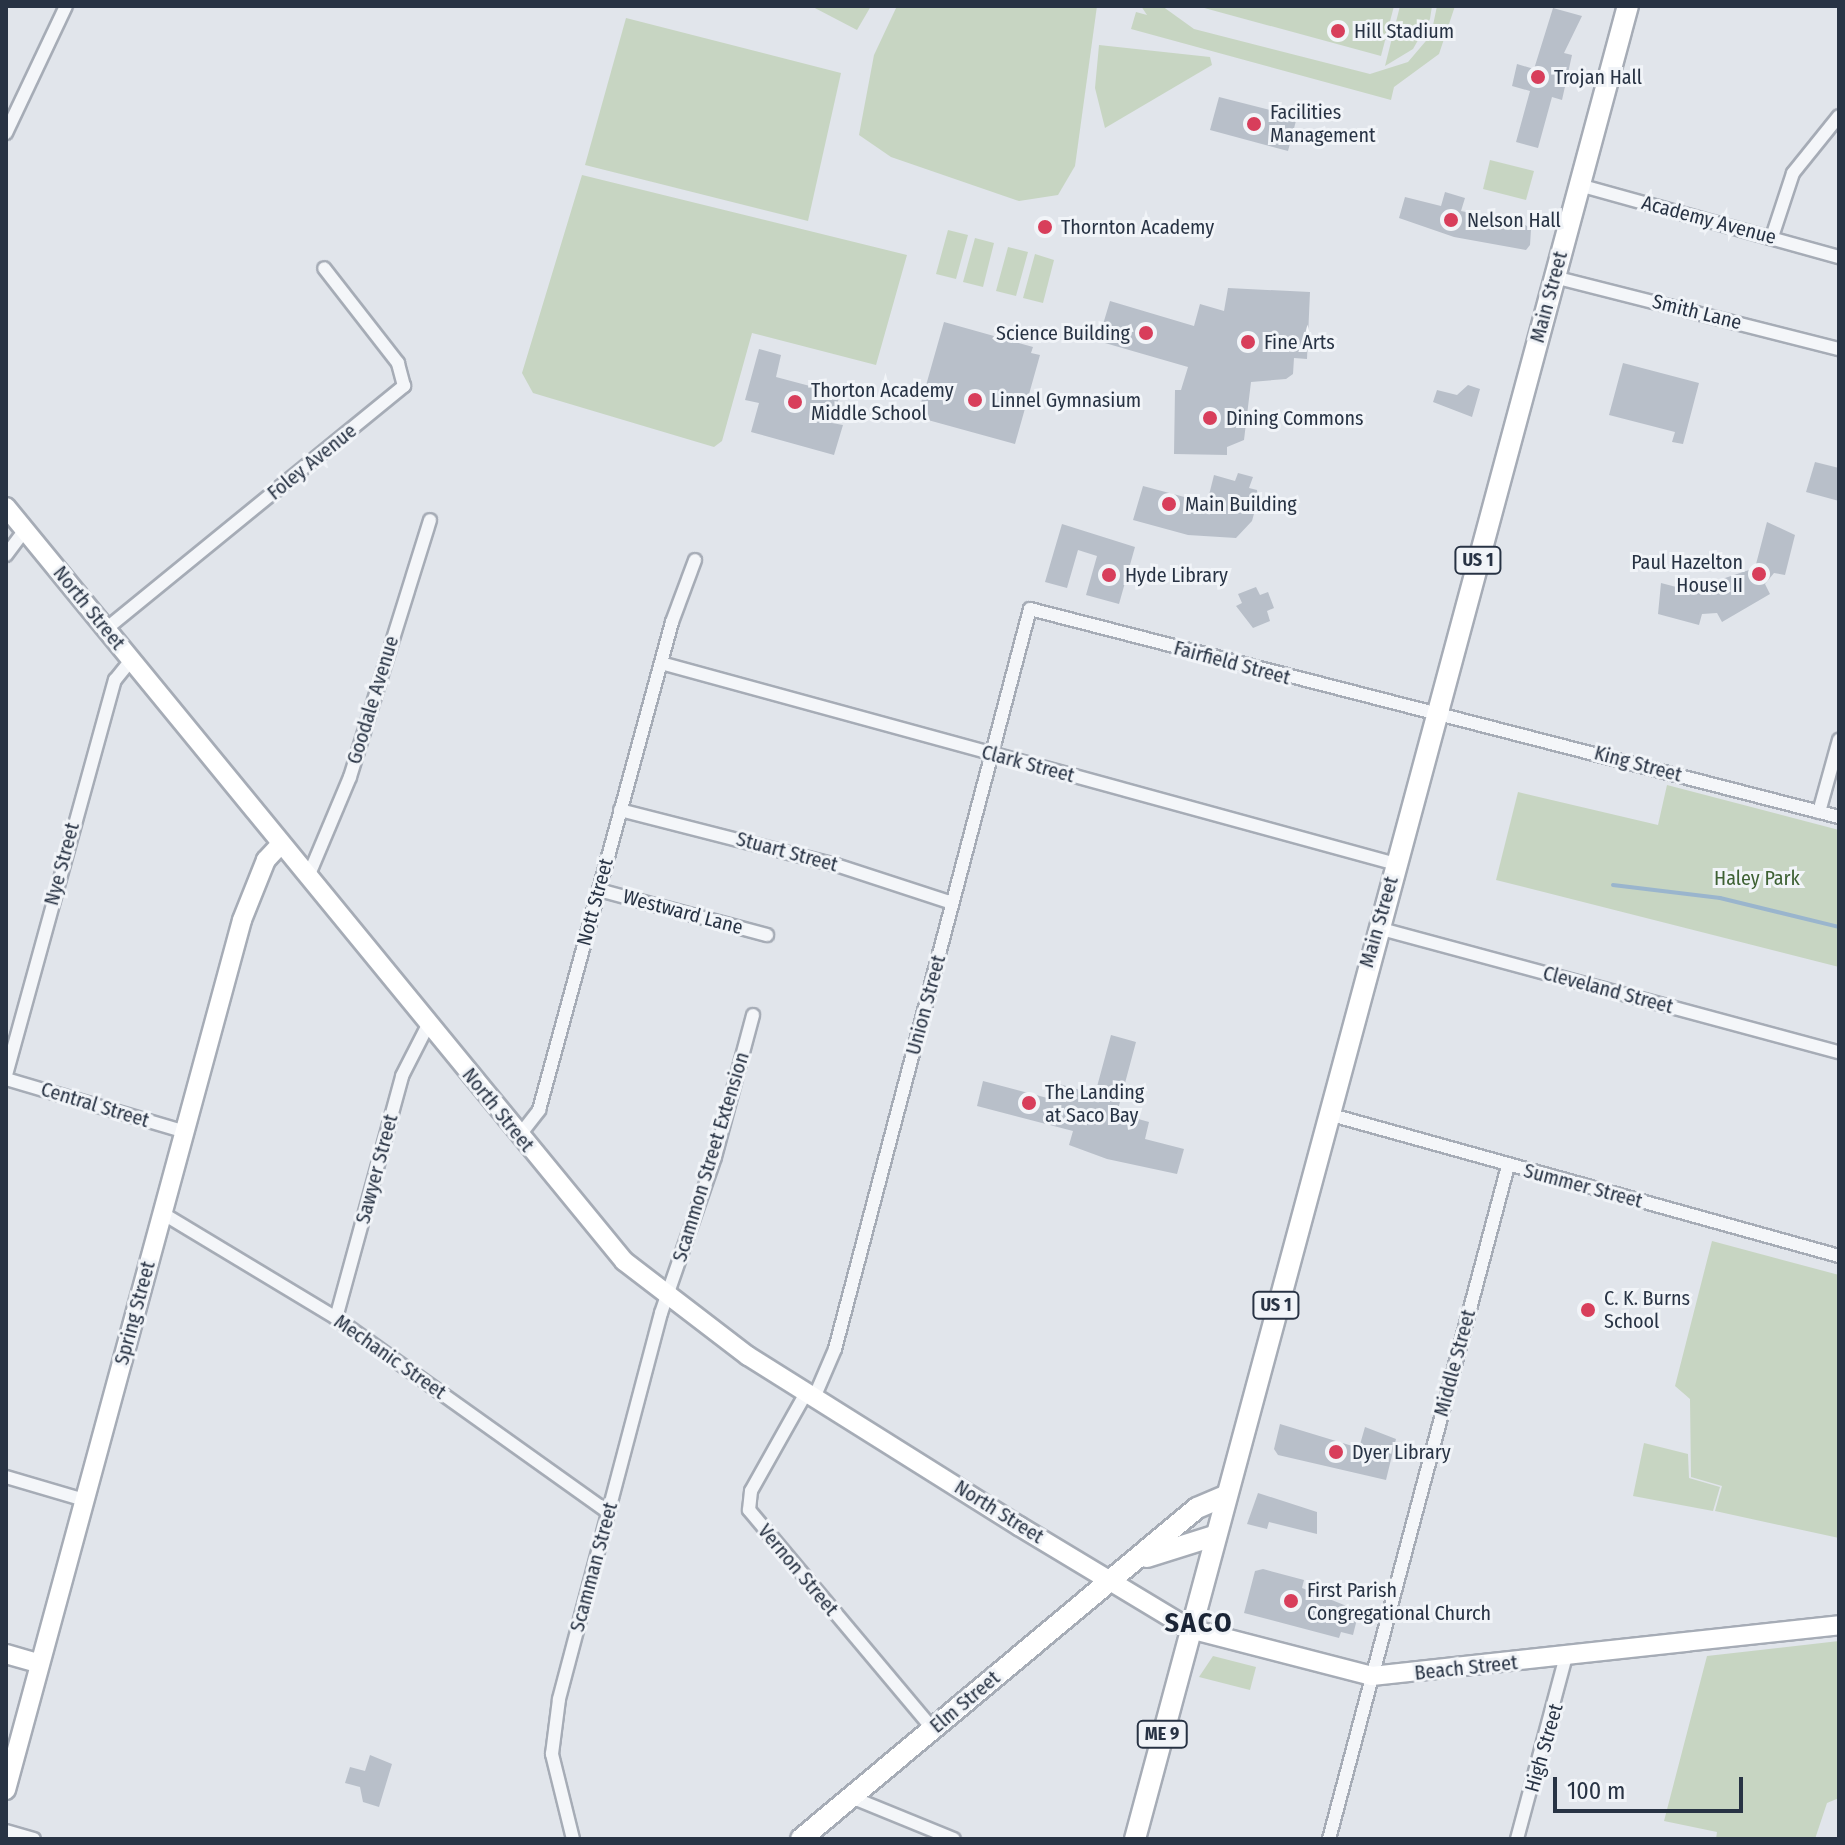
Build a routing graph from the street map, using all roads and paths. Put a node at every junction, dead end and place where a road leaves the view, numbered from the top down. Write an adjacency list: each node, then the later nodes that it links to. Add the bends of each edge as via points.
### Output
1 (66, 6): 4 (street)
2 (1628, 6): 5 (main road, Main Street / US 1)
3 (1839, 116): 6 (street, via 1793,173)
4 (6, 133)
5 (1579, 185): 6 (street, Academy Avenue); 9 (main road, Main Street / US 1)
6 (1772, 237): 7 (street, Academy Avenue)
7 (1839, 257)
8 (324, 268): 17 (street, Foley Avenue, via 398,363 404,386)
9 (1554, 277): 10 (street, Smith Lane); 20 (main road, Main Street / US 1)
10 (1839, 349)
11 (6, 507): 13 (main road, North Street)
12 (430, 520): 28 (street, Goodale Avenue, via 350,777)
13 (25, 530): 14 (street); 17 (main road, North Street)
14 (6, 555)
15 (695, 560): 19 (street, Nott Street)
16 (1030, 609): 20 (street, Fairfield Street); 22 (street, Union Street)
17 (106, 629): 18 (main road, North Street)
18 (131, 660): 26 (main road, North Street); 36 (street, Nye Street, via 115,680)
19 (661, 663): 22 (street, Clark Street); 23 (street, Nott Street)
20 (1436, 711): 24 (street, King Street); 27 (main road, Main Street / US 1)
21 (1839, 740): 24 (street)
22 (992, 754): 27 (street, Clark Street); 30 (street, Union Street)
23 (620, 810): 29 (street, Nott Street); 30 (street, Stuart Street, via 836,865)
24 (1819, 812): 25 (street, King Street)
25 (1839, 817)
26 (281, 844): 28 (main road, North Street); 38 (main road, Spring Street, via 266,860 249,898)
27 (1396, 864): 31 (main road, Main Street / US 1)
28 (308, 877): 34 (main road, North Street)
29 (599, 890): 32 (street, Westward Lane); 39 (street, Nott Street, via 539,1110)
30 (952, 903): 45 (street, Union Street, via 835,1349)
31 (1378, 928): 35 (street, Cleveland Street); 37 (main road, Main Street / US 1)
32 (767, 935)
33 (753, 1015): 43 (street, Scammon Street Extension, via 711,1170)
34 (428, 1025): 39 (main road, North Street); 44 (street, Sawyer Street, via 399,1085)
35 (1839, 1052)
36 (6, 1077): 38 (street, Central Street)
37 (1328, 1114): 40 (street, Summer Street); 47 (main road, Main Street / US 1)
38 (183, 1131): 41 (main road, Spring Street)
39 (519, 1136): 43 (main road, North Street, via 614,1250)
40 (1508, 1166): 42 (street, Summer Street); 58 (street, Middle Street)
41 (162, 1213): 44 (street, Mechanic Street); 48 (main road, Spring Street)
42 (1839, 1256)
43 (666, 1297): 45 (main road, North Street); 49 (street, Scamman Street)
44 (336, 1318): 49 (street, Mechanic Street)
45 (810, 1396): 52 (main road, North Street); 59 (street, Vernon Street, via 751,1491 749,1510)
46 (6, 1477): 48 (street)
47 (1225, 1496): 50 (main road, Main Street / US 1); 51 (main road, Elm Street, via 1205,1503)
48 (84, 1500): 57 (main road, Spring Street)
49 (609, 1513): 64 (street, Scamman Street, via 550,1740)
50 (1214, 1536): 51 (main road, Elm Street); 54 (main road, Main Street)
51 (1128, 1565): 52 (main road, Elm Street)
52 (1110, 1580): 54 (main road, Beach Street); 59 (main road, Elm Street)
53 (1839, 1625): 56 (main road, Beach Street)
54 (1190, 1629): 58 (main road, Beach Street); 67 (main road, Main Street / ME 9)
55 (6, 1654): 57 (main road)
56 (1566, 1656): 58 (main road, Beach Street); 69 (street, High Street)
57 (40, 1664): 60 (main road, Spring Street)
58 (1372, 1676): 68 (street, Middle Street)
59 (933, 1729): 61 (main road, Elm Street)
60 (6, 1790)
61 (851, 1797): 65 (main road, Elm Street); 66 (street)
62 (6, 1831): 63 (street)
63 (34, 1839)
64 (573, 1839)
65 (801, 1839)
66 (954, 1839)
67 (1135, 1839)
68 (1329, 1839)
69 (1517, 1839)

